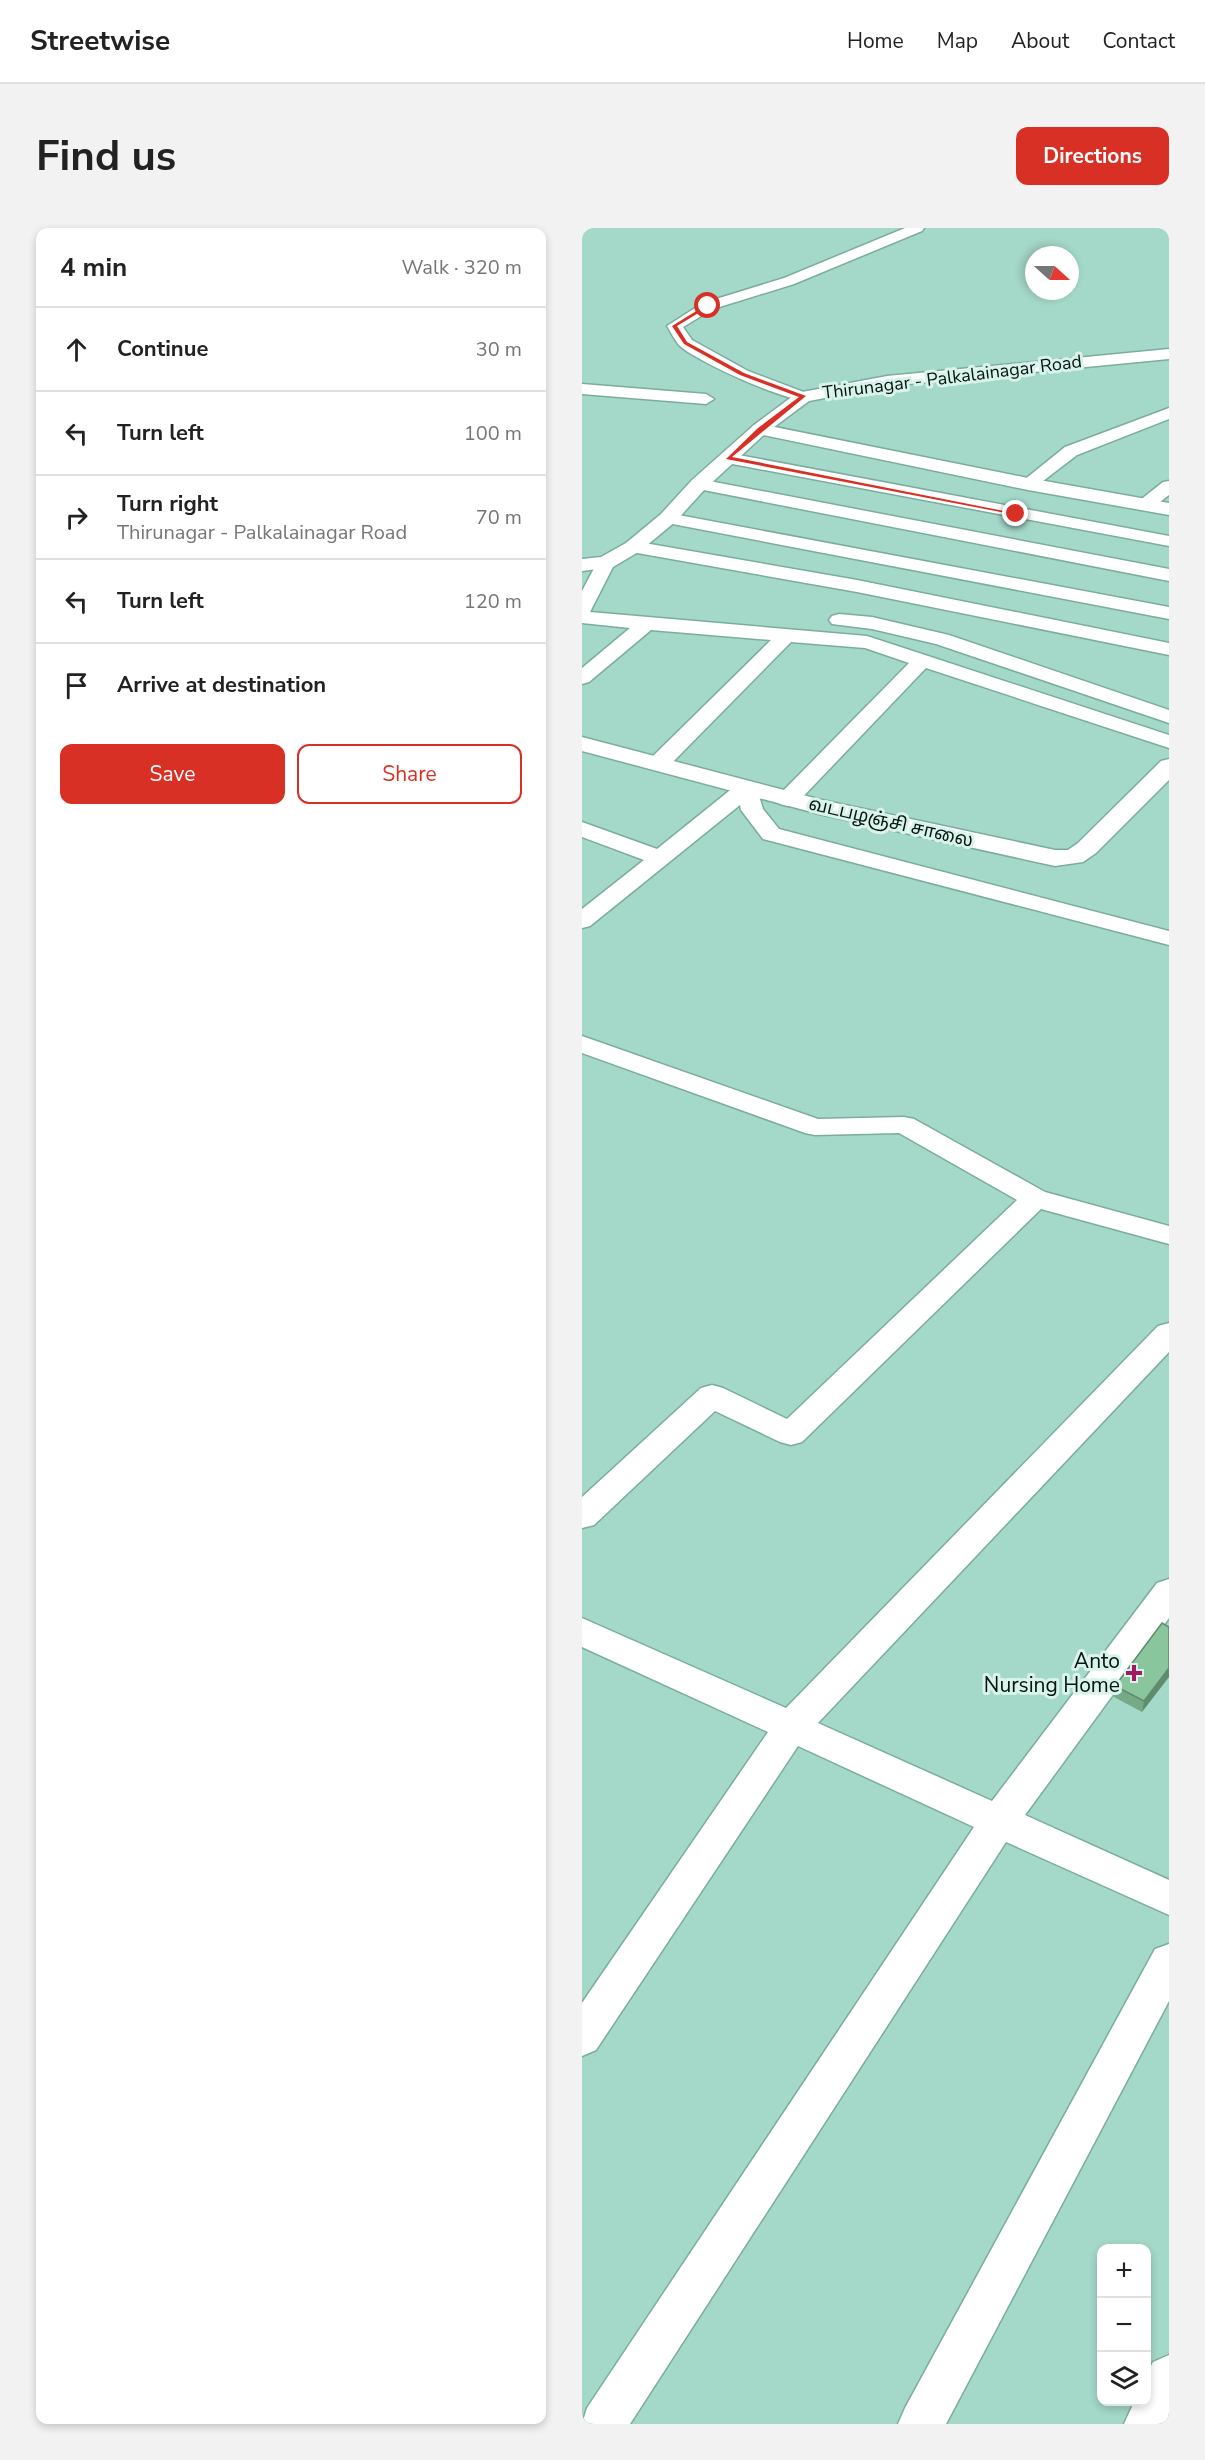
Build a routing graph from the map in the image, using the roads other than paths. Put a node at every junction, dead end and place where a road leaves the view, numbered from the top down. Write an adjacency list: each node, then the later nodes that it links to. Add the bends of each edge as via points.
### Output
1 (917, 228): 4 (street, via 789,281 708,306 675,326 686,343 742,374)
2 (1169, 354): 4 (street, Thirunagar - Palkalainagar Road, via 886,381)
3 (582, 389): 5 (street)
4 (803, 396): 7 (street, Thirunagar - Palkalainagar Road)
5 (706, 399)
6 (1169, 413): 10 (street, via 1071,451)
7 (760, 429): 8 (street, Thirunagar - Palkalainagar Road); 10 (street)
8 (728, 458): 9 (street, Thirunagar - Palkalainagar Road); 15 (street)
9 (699, 484): 14 (street, Thirunagar - Palkalainagar Road); 19 (street)
10 (1028, 484): 12 (street)
11 (1169, 486): 12 (street)
12 (1145, 505): 13 (street)
13 (1169, 509)
14 (668, 518): 16 (street, Thirunagar - Palkalainagar Road); 21 (street)
15 (1169, 541)
16 (633, 547): 17 (street, Thirunagar - Palkalainagar Road); 26 (street, via 857,586)
17 (606, 563): 18 (street, Thirunagar - Palkalainagar Road); 20 (street)
18 (582, 565)
19 (1169, 575)
20 (583, 607): 22 (street); 24 (street)
21 (1169, 613)
22 (777, 615)
23 (825, 619): 29 (street, via 872,623 942,639)
24 (646, 624): 25 (street); 28 (street)
25 (786, 636): 27 (street, via 867,642); 32 (street)
26 (1169, 649)
27 (922, 661): 30 (street); 35 (street)
28 (582, 678)
29 (1169, 717)
30 (1169, 742)
31 (582, 744): 32 (street, வடபழஞ்சி சாலை)
32 (658, 763): 34 (street, வடபழஞ்சி சாலை)
33 (1169, 766): 35 (street, வடபழஞ்சி சாலை, via 1074,857 1054,858)
34 (747, 788): 35 (street, வடபழஞ்சி சாலை); 37 (street); 39 (street, via 752,810 771,834)
35 (788, 799)
36 (582, 829): 37 (street)
37 (661, 858): 38 (street)
38 (582, 921)
39 (1168, 937)
40 (582, 1044): 41 (street, via 815,1127 904,1125)
41 (1035, 1198): 42 (street); 44 (street, via 791,1434 712,1396)
42 (1169, 1235)
43 (1169, 1333): 48 (street)
44 (594, 1487): 45 (street)
45 (582, 1516)
46 (1169, 1592): 49 (street)
47 (582, 1632): 48 (street)
48 (791, 1727): 49 (street); 52 (street)
49 (999, 1821): 50 (street); 54 (street)
50 (1169, 1898)
51 (1169, 1962): 55 (street)
52 (582, 2037)
53 (1169, 2378): 56 (street)
54 (603, 2424)
55 (921, 2424)
56 (1146, 2424)

